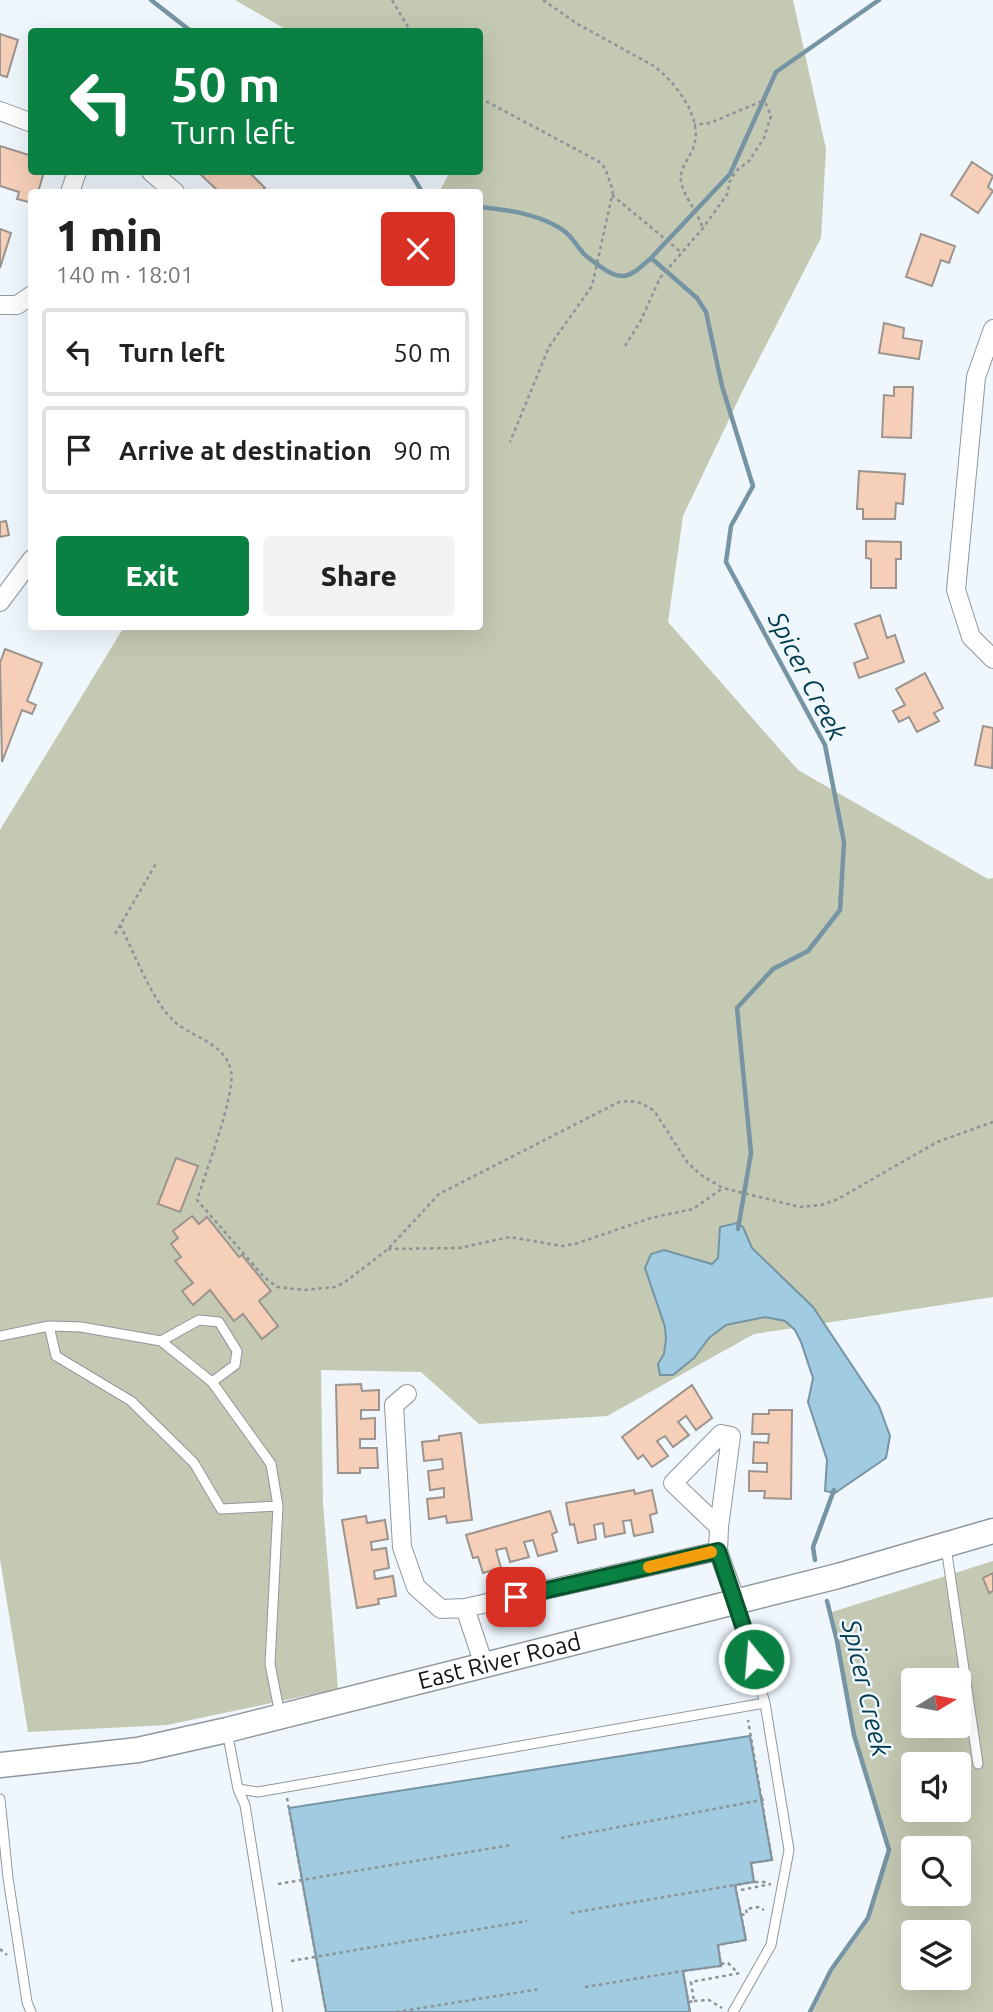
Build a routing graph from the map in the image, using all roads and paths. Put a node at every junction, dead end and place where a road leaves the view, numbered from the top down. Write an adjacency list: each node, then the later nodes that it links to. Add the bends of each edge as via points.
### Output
1 (392, 0): 3 (path)
2 (543, 0): 7 (path, via 664,74 682,96)
3 (409, 28)
4 (483, 100): 10 (path, via 598,161 606,168)
5 (0, 111): 6 (street)
6 (28, 122)
7 (694, 125): 11 (path, via 695,143 681,181); 11 (path, via 760,102 771,116 764,138 736,171 728,192)
8 (155, 175): 9 (street)
9 (171, 189)
10 (612, 195): 12 (path); 17 (path, via 592,286 542,360)
11 (703, 228): 12 (path)
12 (682, 253): 16 (path, via 660,278)
13 (28, 298): 14 (street, via 17,305)
14 (0, 305)
15 (993, 329): 20 (street, via 976,377 956,590 971,637)
16 (625, 346)
17 (510, 442)
18 (28, 564): 19 (street)
19 (0, 602)
20 (993, 659)
21 (158, 862): 22 (path)
22 (120, 925): 23 (path); 28 (path, via 164,1011 220,1050 231,1068 231,1092 197,1200 277,1287 335,1287)
23 (115, 934)
24 (993, 1122): 27 (path, via 937,1142 829,1203 800,1207)
25 (508, 1158): 26 (path); 27 (path, via 612,1104 636,1101 654,1112 701,1175); 28 (path, via 439,1194)
26 (511, 1164)
27 (723, 1188): 28 (path, via 693,1209 575,1244 510,1237 458,1248)
28 (388, 1249)
29 (49, 1326): 30 (lane); 31 (lane); 34 (lane, via 56,1356 131,1401 194,1463 221,1509)
30 (0, 1336)
31 (161, 1341): 32 (lane); 32 (lane, via 199,1320 219,1322 237,1351 236,1364)
32 (212, 1382): 34 (lane, via 271,1464)
33 (407, 1394): 40 (street, via 394,1405 402,1546 416,1587 441,1609)
34 (278, 1506): 44 (lane, via 270,1664)
35 (719, 1527): 35 (street, via 673,1483 721,1434 731,1436); 38 (street)
36 (993, 1531): 37 (main road, East River Road)
37 (946, 1546): 39 (main road, East River Road); 46 (lane)
38 (718, 1551): 39 (street); 40 (street)
39 (736, 1601): 41 (main road, East River Road); 42 (lane)
40 (465, 1608): 41 (street)
41 (484, 1665): 44 (main road, East River Road)
42 (765, 1703): 43 (lane); 62 (lane, via 789,1850)
43 (746, 1706): 48 (lane, via 258,1792); 50 (path)
44 (280, 1716): 45 (main road, East River Road)
45 (227, 1730): 47 (main road, East River Road, via 138,1750); 48 (lane)
46 (978, 1764)
47 (0, 1765)
48 (238, 1789): 75 (lane, via 245,1805)
49 (0, 1799): 54 (lane)
50 (760, 1801): 52 (path); 56 (path, via 772,1860 751,1863)
51 (289, 1808): 55 (path)
52 (561, 1838)
53 (511, 1846): 55 (path)
54 (4, 1878): 74 (lane)
55 (303, 1880): 57 (path); 64 (path)
56 (754, 1882): 58 (path); 59 (path, via 774,1883)
57 (278, 1884)
58 (735, 1885): 60 (path); 61 (path)
59 (741, 1890)
60 (571, 1913)
61 (741, 1915): 62 (path, via 758,1907); 66 (path, via 746,1940 718,1945)
62 (776, 1917): 67 (lane, via 771,1945)
63 (527, 1921): 64 (path)
64 (317, 1957): 65 (path); 76 (path)
65 (291, 1961)
66 (721, 1964): 68 (path); 69 (path, via 728,1963)
67 (757, 1970): 69 (path); 79 (lane)
68 (683, 1971): 70 (path); 73 (path)
69 (738, 1973): 72 (path, via 691,1982)
70 (585, 1987)
71 (540, 1989): 77 (path)
72 (694, 2001): 73 (path); 79 (path, via 709,2000)
73 (688, 2002): 78 (path)
74 (30, 2012)
75 (278, 2012)
76 (326, 2012)
77 (396, 2012)
78 (690, 2012)
79 (730, 2012)

